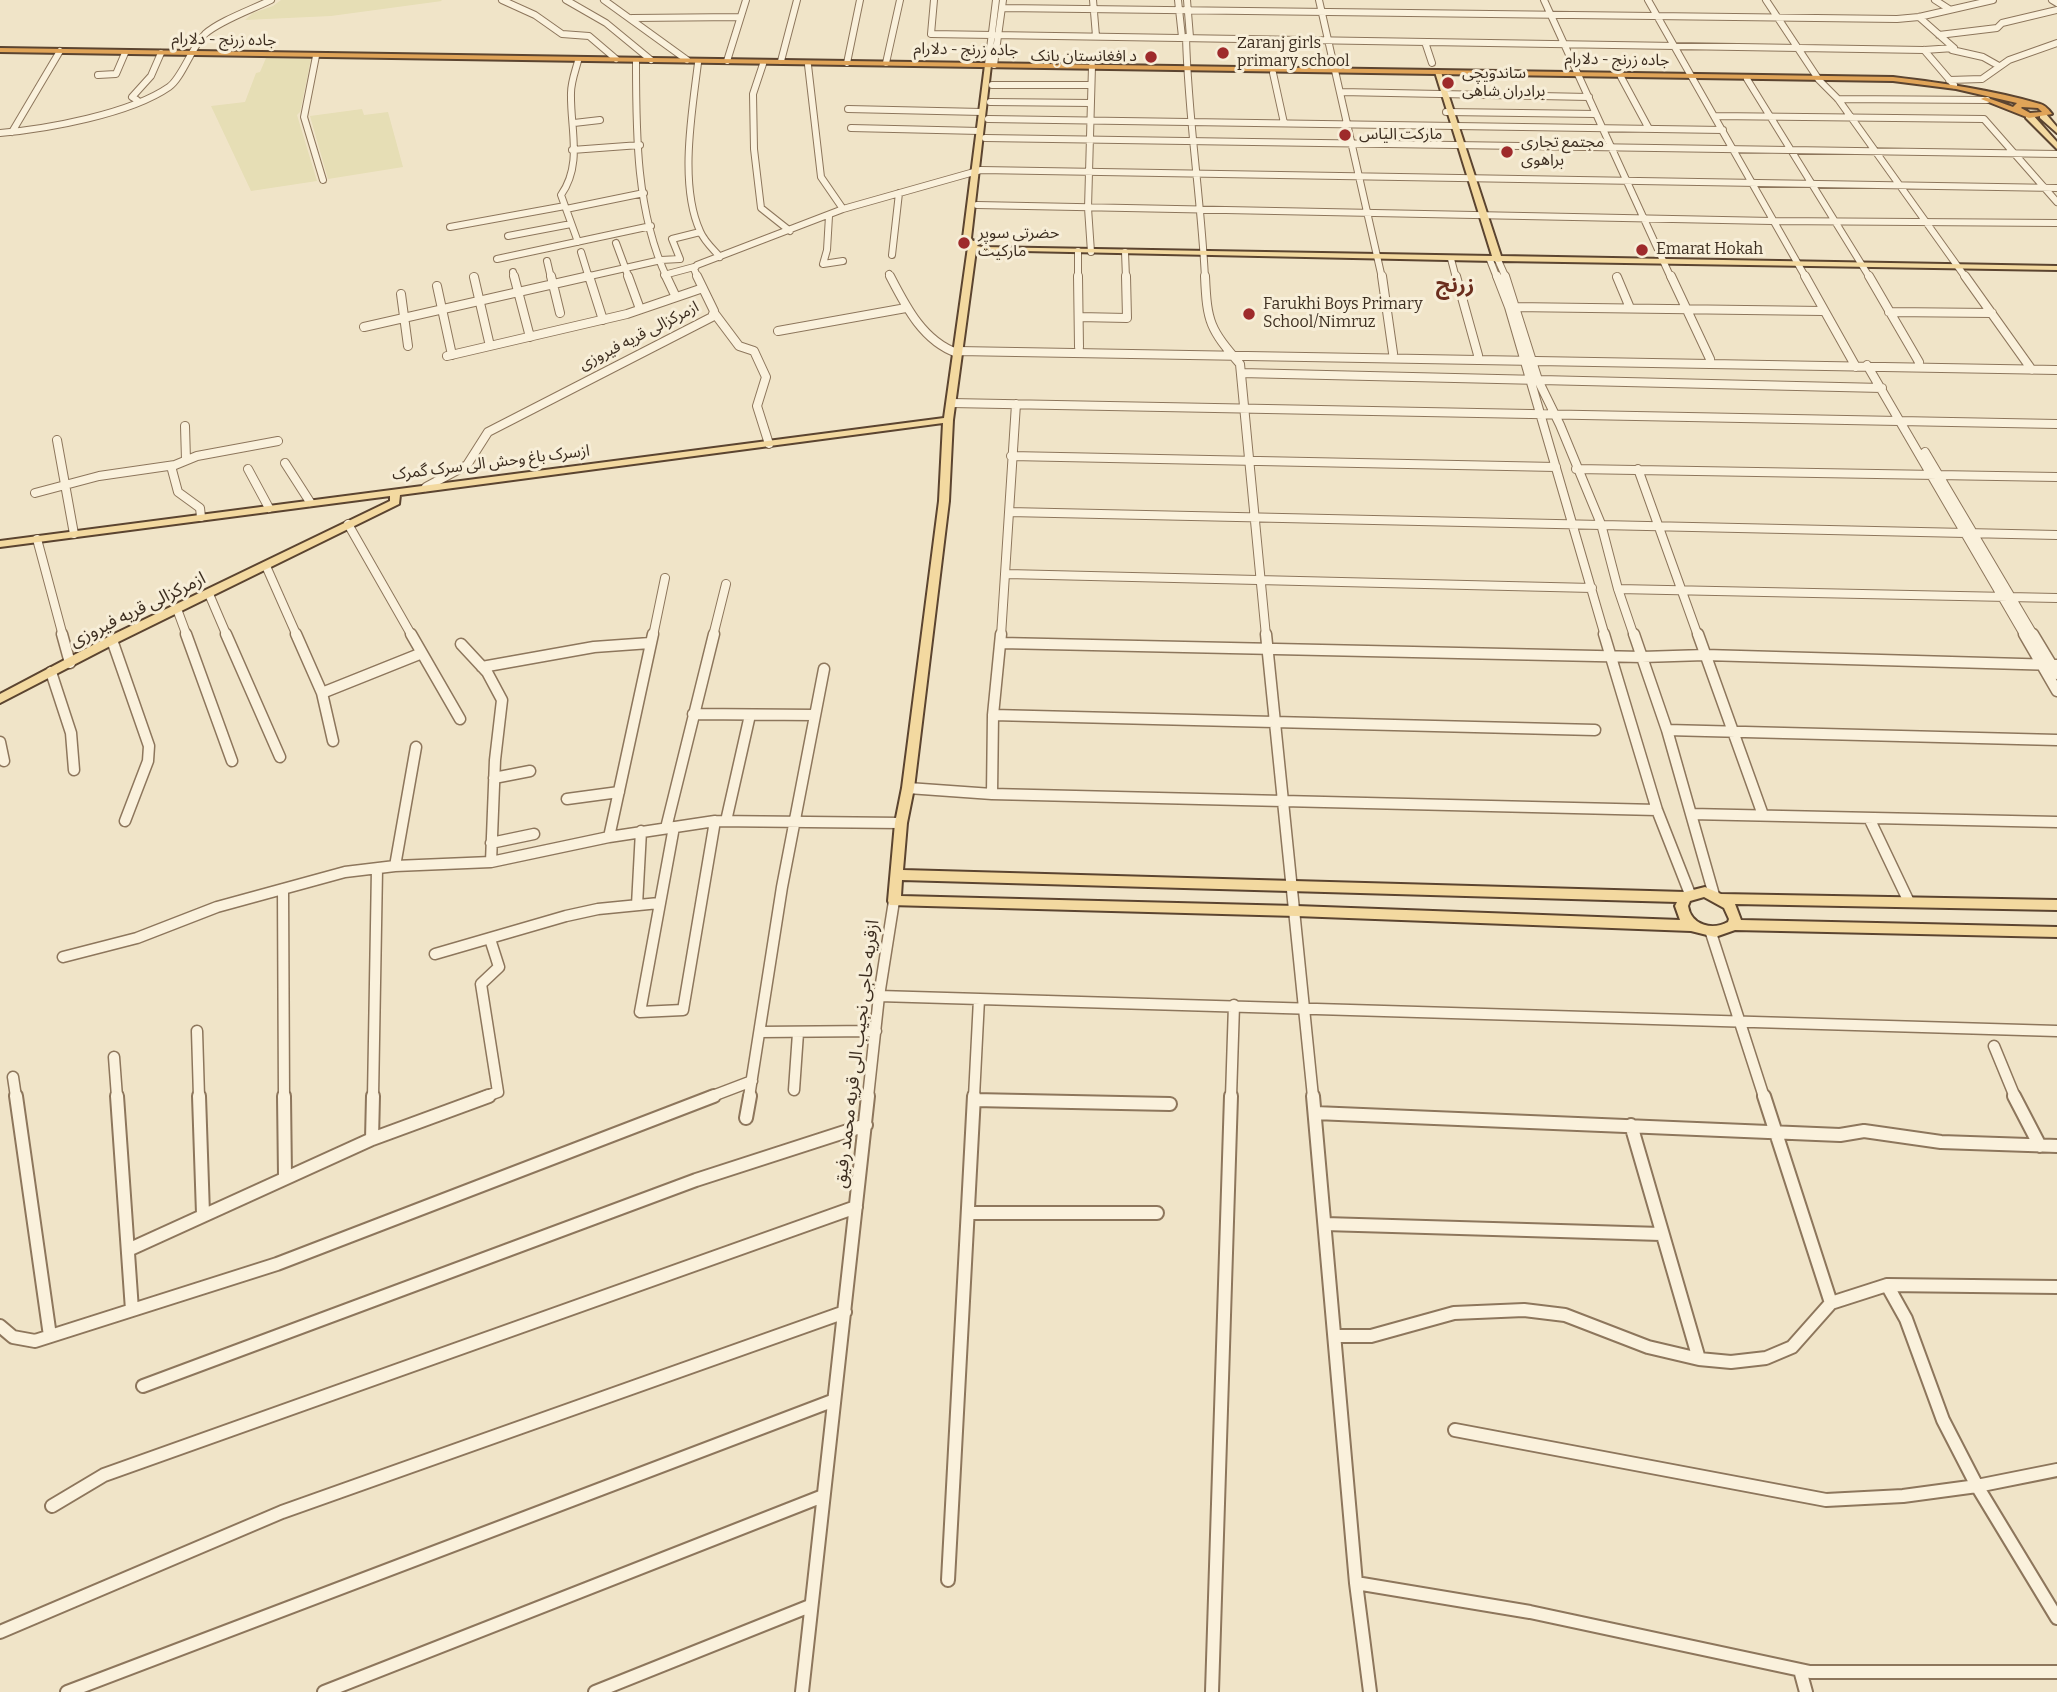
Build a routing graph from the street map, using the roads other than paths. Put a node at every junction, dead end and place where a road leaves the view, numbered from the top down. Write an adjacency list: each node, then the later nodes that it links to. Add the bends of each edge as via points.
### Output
1 (271, 0): 56 (street, via 206,33)
2 (502, 0): 59 (street, via 562,34 589,36)
3 (566, 0): 60 (street, via 606,23)
4 (622, 0): 23 (street)
5 (746, 0): 34 (street)
6 (797, 0): 64 (street)
7 (860, 0): 67 (street)
8 (900, 0): 68 (street)
9 (934, 0): 39 (street, via 931,34)
10 (996, 0): 39 (street)
11 (1003, 0): 25 (street)
12 (1093, 0): 26 (street)
13 (1178, 0): 28 (street)
14 (1187, 0): 29 (street)
15 (1320, 0): 31 (street)
16 (1412, 0): 32 (street)
17 (1544, 0): 33 (street)
18 (1648, 0): 35 (street)
19 (1766, 0): 37 (street)
20 (1935, 0): 27 (street)
21 (1993, 0): 27 (street)
22 (2052, 0): 24 (street)
23 (606, 1): 36 (street)
24 (2057, 2)
25 (1003, 8): 26 (street); 40 (street)
26 (1092, 9): 28 (street); 42 (street)
27 (1949, 9): 38 (street)
28 (1180, 10): 29 (street); 43 (street)
29 (1188, 10): 31 (street); 43 (street)
30 (2057, 10): 41 (street, via 1997,28)
31 (1322, 12): 32 (street); 44 (street)
32 (1416, 13): 33 (street)
33 (1552, 16): 35 (street); 46 (street)
34 (740, 17): 36 (street); 63 (street)
35 (1658, 17): 37 (street); 48 (street)
36 (632, 18): 61 (street)
37 (1777, 18): 38 (street); 49 (street)
38 (1919, 18): 41 (street)
39 (991, 34): 40 (street); 71 (street)
40 (1000, 34): 42 (street); 71 (street)
41 (1940, 35): 52 (street)
42 (1096, 36): 43 (street)
43 (1186, 37): 44 (street); 74 (street)
44 (1329, 40): 45 (street); 77 (street)
45 (1425, 42): 46 (street); 75 (street)
46 (1562, 43): 48 (street); 79 (street)
47 (2057, 43): 72 (street)
48 (1674, 46): 49 (street); 80 (street)
49 (1797, 48): 51 (street); 83 (street)
50 (0, 50): 53 (highway, جاده زرنج - دلارام)
51 (1924, 50): 52 (street); 84 (street)
52 (1952, 50): 72 (street)
53 (60, 51): 54 (highway, جاده زرنج - دلارام); 120 (street)
54 (125, 52): 55 (highway, جاده زرنج - دلارام); 78 (street, via 116,74)
55 (161, 53): 56 (highway, جاده زرنج - دلارام); 92 (street, via 151,76 132,97)
56 (190, 53): 57 (highway, جاده زرنج - دلارام); 92 (street, via 174,85)
57 (316, 56): 58 (highway, جاده زرنج - دلارام); 141 (street, via 304,117)
58 (447, 58): 59 (highway, جاده زرنج - دلارام); 62 (highway, جاده زرنج - دلارام)
59 (616, 59): 60 (highway, جاده زرنج - دلارام)
60 (651, 60): 61 (highway, جاده زرنج - دلارام)
61 (687, 60): 63 (highway, جاده زرنج - دلارام)
62 (578, 61): 65 (highway, جاده زرنج - دلارام); 110 (street, via 571,91)
63 (727, 61): 64 (highway, جاده زرنج - دلارام)
64 (781, 61): 67 (highway, جاده زرنج - دلارام)
65 (636, 62): 66 (highway, جاده زرنج - دلارام); 127 (street)
66 (698, 63): 69 (highway, جاده زرنج - دلارام); 167 (street, via 690,180)
67 (847, 63): 68 (highway, جاده زرنج - دلارام)
68 (886, 63): 71 (highway, جاده زرنج - دلارام)
69 (763, 64): 70 (highway, جاده زرنج - دلارام); 168 (street, via 753,94 761,208)
70 (808, 65): 71 (highway, جاده زرنج - دلارام); 154 (street, via 821,177)
71 (991, 66): 73 (highway, جاده زرنج - دلارام); 85 (main road); 103 (main road)
72 (1999, 66): 84 (street, via 1982,79)
73 (1092, 68): 74 (highway, جاده زرنج - دلارام); 86 (street)
74 (1187, 69): 76 (highway, جاده زرنج - دلارام); 77 (highway, جاده زرنج - دلارام); 111 (street)
75 (1436, 71): 77 (highway, جاده زرنج - دلارام); 79 (highway, جاده زرنج - دلارام); 89 (main road)
76 (1273, 72): 77 (highway, جاده زرنج - دلارام); 112 (street)
77 (1335, 72): 88 (street)
78 (98, 75)
79 (1576, 75): 80 (highway, جاده زرنج - دلارام); 81 (highway, جاده زرنج - دلارام); 90 (street)
80 (1689, 77): 81 (highway, جاده زرنج - دلارام); 82 (highway, جاده زرنج - دلارام); 83 (highway, جاده زرنج - دلارام); 104 (street)
81 (1621, 78): 116 (street)
82 (1747, 79): 83 (highway, جاده زرنج - دلارام); 105 (street)
83 (1819, 79): 87 (highway, جاده زرنج - دلارام, via 1893,79); 91 (street); 94 (highway, جاده زرنج - دلارام, via 1897,81)
84 (1949, 80): 87 (street)
85 (992, 85): 86 (street); 95 (main road)
86 (1091, 85): 96 (street)
87 (1956, 88): 97 (highway, جاده زرنج - دلارام)
88 (1341, 92): 89 (street); 113 (street)
89 (1442, 94): 90 (street); 100 (main road)
90 (1589, 97): 101 (street)
91 (1838, 99): 93 (street); 106 (street)
92 (136, 100): 120 (street, via 120,110)
93 (1966, 100): 94 (street); 107 (street)
94 (1987, 100): 102 (highway, جاده زرنج - دلارام)
95 (990, 102): 96 (street); 103 (main road)
96 (1091, 103): 109 (street)
97 (2029, 104): 98 (highway, جاده زرنج - دلارام); 102 (highway, via 2016,107)
98 (2047, 107): 102 (highway); 119 (main road)
99 (848, 109): 103 (street)
100 (1448, 112): 101 (street); 114 (main road)
101 (1596, 114): 115 (street)
102 (2027, 115): 129 (main road)
103 (985, 116): 109 (street); 122 (main road)
104 (1715, 116): 105 (street); 118 (street)
105 (1772, 116): 106 (street); 132 (street)
106 (1849, 117): 107 (street); 133 (street)
107 (1984, 119): 134 (street)
108 (600, 120): 110 (street)
109 (1092, 120): 111 (street); 123 (street)
110 (574, 122): 131 (street)
111 (1192, 122): 112 (street); 124 (street)
112 (1284, 123): 113 (street)
113 (1348, 124): 114 (street); 125 (street)
114 (1452, 126): 115 (street); 126 (main road)
115 (1601, 127): 116 (street); 128 (street)
116 (1648, 127): 118 (street)
117 (851, 128): 122 (street)
118 (1723, 130): 130 (street)
119 (2057, 131)
120 (12, 132): 121 (street)
121 (0, 133)
122 (983, 134): 123 (street); 136 (main road)
123 (1090, 139): 124 (street); 137 (street)
124 (1195, 140): 125 (street); 138 (street)
125 (1353, 142): 126 (street); 139 (street)
126 (1457, 144): 128 (street); 140 (main road)
127 (640, 145): 131 (street); 148 (street)
128 (1609, 146): 130 (street); 142 (street)
129 (2057, 147)
130 (1732, 148): 132 (street); 143 (street)
131 (572, 150): 152 (street, via 571,179 561,195)
132 (1791, 150): 133 (street); 144 (street)
133 (1872, 150): 134 (street); 145 (street)
134 (2014, 153): 135 (street); 146 (street)
135 (2057, 153)
136 (978, 171): 137 (street); 149 (street); 151 (main road); 172 (main road, via 967,238)
137 (1090, 173): 138 (street); 153 (street)
138 (1198, 173): 139 (street); 155 (street)
139 (1361, 177): 140 (street); 156 (street)
140 (1468, 179): 142 (street); 157 (main road)
141 (323, 180)
142 (1625, 181): 143 (street); 159 (street)
143 (1750, 183): 144 (street); 161 (street)
144 (1812, 183): 145 (street); 160 (street)
145 (1900, 186): 146 (street); 162 (street)
146 (2045, 188): 147 (street); 150 (street)
147 (2057, 188)
148 (644, 193): 152 (street); 165 (street)
149 (898, 193): 154 (street); 178 (street)
150 (2057, 202)
151 (977, 205): 153 (street); 172 (main road)
152 (565, 207): 164 (street); 166 (street)
153 (1088, 208): 155 (street); 173 (street)
154 (843, 209): 158 (street)
155 (1202, 209): 156 (street); 177 (street)
156 (1367, 214): 157 (street); 179 (street)
157 (1481, 215): 159 (street); 181 (main road)
158 (829, 216): 168 (street); 187 (street, via 823,264)
159 (1643, 218): 161 (street); 185 (street)
160 (1836, 220): 161 (street); 162 (street); 189 (street)
161 (1772, 221): 188 (street)
162 (1927, 222): 163 (street); 190 (street)
163 (2057, 223)
164 (571, 224): 169 (street); 170 (street)
165 (651, 226): 170 (street); 184 (street)
166 (450, 227)
167 (700, 232): 180 (street); 184 (street, via 672,239 680,259)
168 (790, 232): 180 (street)
169 (508, 236)
170 (578, 242): 183 (street)
171 (616, 243): 193 (street)
172 (974, 245): 173 (main road); 174 (main road, via 997,250); 227 (main road)
173 (1091, 250): 174 (main road); 176 (main road); 177 (main road)
174 (1078, 251): 218 (street)
175 (581, 252): 197 (street)
176 (1125, 252): 177 (main road); 218 (street, via 1127,318)
177 (1202, 252): 179 (main road); 228 (street, via 1207,315 1215,335)
178 (892, 255)
179 (1379, 255): 181 (main road); 182 (main road); 229 (street)
180 (720, 257): 192 (street)
181 (1493, 257): 182 (main road); 185 (main road); 207 (street)
182 (1451, 259): 230 (street)
183 (497, 260)
184 (661, 260): 193 (street); 196 (street)
185 (1663, 260): 188 (main road); 211 (street)
186 (547, 261): 200 (street)
187 (843, 261)
188 (1796, 262): 189 (main road); 213 (street)
189 (1860, 263): 190 (main road); 214 (street)
190 (1958, 265): 191 (main road); 216 (street)
191 (2057, 266)
192 (694, 267): 196 (street); 202 (street, ازمرکزالی قریه فیروزی)
193 (625, 268): 197 (street); 210 (street)
194 (513, 272): 203 (street)
195 (889, 274): 208 (street)
196 (664, 275): 205 (street)
197 (590, 276): 200 (street); 220 (street)
198 (474, 277): 206 (street)
199 (1617, 277): 209 (street)
200 (553, 285): 203 (street); 215 (street)
201 (437, 286): 212 (street)
202 (704, 288): 205 (street); 217 (street, ازمرکزالی قریه فیروزی)
203 (516, 293): 206 (street); 223 (street)
204 (401, 294): 219 (street)
205 (675, 295): 210 (street)
206 (479, 302): 212 (street); 225 (street)
207 (1513, 307): 209 (street); 231 (street)
208 (906, 308): 222 (street); 227 (street, via 946,350)
209 (1630, 308): 211 (street)
210 (640, 309): 220 (street)
211 (1685, 309): 213 (street); 232 (street)
212 (441, 310): 219 (street); 225 (street, via 449,356)
213 (1824, 310): 234 (street)
214 (1889, 312): 216 (street); 233 (street)
215 (561, 313)
216 (1992, 313): 237 (street)
217 (715, 314): 254 (street, via 739,346 754,351 766,377 758,394 758,411); 267 (street, ازمرکزالی قریه فیروزی, via 488,432 466,466)
218 (1079, 317): 226 (street)
219 (403, 318): 221 (street); 224 (street)
220 (603, 320): 223 (street)
221 (364, 327)
222 (778, 331)
223 (530, 337): 225 (street)
224 (408, 346)
225 (491, 346)
226 (1080, 347): 227 (street); 228 (street)
227 (958, 350): 228 (street); 243 (main road, ازقریه حاجی نجیب الی قریه محمد رفیق)
228 (1230, 352): 229 (street); 231 (street); 239 (street)
229 (1393, 353): 230 (street)
230 (1478, 355): 231 (street)
231 (1527, 358): 232 (street); 234 (street); 240 (street); 241 (street)
232 (1710, 359): 234 (street)
233 (1919, 362): 236 (street); 237 (street)
234 (1854, 364): 236 (street)
235 (2057, 364): 237 (street)
236 (1870, 365): 237 (street); 242 (street); 249 (street)
237 (2030, 366): 238 (street)
238 (2057, 370)
239 (1241, 373): 240 (street); 245 (street)
240 (1528, 379): 241 (street); 246 (street)
241 (1538, 380): 242 (street); 247 (street)
242 (1882, 387): 249 (street)
243 (951, 403): 244 (street); 248 (main road, ازقریه حاجی نجیب الی قریه محمد رفیق)
244 (1016, 404): 245 (street); 255 (street)
245 (1245, 409): 246 (street); 256 (street)
246 (1538, 414): 247 (street); 260 (street)
247 (1555, 414): 249 (street); 262 (street)
248 (948, 420): 254 (main road, ازسرک باغ وحش الی سرک گمرک); 333 (main road, ازقریه حاجی نجیب الی قریه محمد رفیق, via 944,500)
249 (1903, 420): 250 (street); 264 (street)
250 (2057, 424)
251 (185, 426): 257 (street)
252 (57, 440): 266 (street)
253 (278, 441): 257 (street)
254 (769, 444): 267 (main road, ازسرک باغ وحش الی سرک گمرک)
255 (1011, 456): 256 (street); 272 (street)
256 (1250, 459): 260 (street); 274 (street)
257 (186, 460): 259 (street)
258 (285, 463): 270 (street)
259 (171, 466): 266 (street); 273 (street, via 178,492 200,508)
260 (1556, 467): 275 (street)
261 (247, 469): 271 (street)
262 (1576, 469): 263 (street); 277 (street)
263 (1637, 470): 264 (street); 278 (street)
264 (1936, 475): 265 (street); 279 (street)
265 (2057, 477)
266 (65, 485): 269 (street); 280 (street)
267 (426, 487): 268 (main road, ازسرک باغ وحش الی سرک گمرک)
268 (395, 491): 270 (main road, ازسرک باغ وحش الی سرک گمرک); 276 (main road, ازمرکزالی قریه فیروزی, via 395,502)
269 (35, 493)
270 (310, 502): 271 (main road, ازسرک باغ وحش الی سرک گمرک)
271 (269, 508): 273 (main road, ازسرک باغ وحش الی سرک گمرک)
272 (1009, 513): 274 (street); 285 (street)
273 (201, 517): 280 (main road, ازسرک باغ وحش الی سرک گمرک)
274 (1255, 519): 275 (street); 287 (street)
275 (1572, 523): 277 (street); 289 (street)
276 (348, 524): 284 (main road, ازمرکزالی قریه فیروزی); 301 (street)
277 (1601, 524): 278 (street); 290 (street)
278 (1658, 526): 279 (street); 291 (street)
279 (1970, 533): 281 (street); 293 (street)
280 (74, 534): 282 (main road, ازسرک باغ وحش الی سرک گمرک)
281 (2057, 535)
282 (37, 539): 283 (main road, ازسرک باغ وحش الی سرک گمرک); 305 (street)
283 (0, 544)
284 (266, 566): 292 (main road, ازمرکزالی قریه فیروزی); 312 (street)
285 (1007, 574): 287 (street); 298 (street)
286 (664, 578): 297 (street)
287 (1261, 579): 289 (street); 300 (street)
288 (726, 584): 314 (street)
289 (1592, 588): 303 (street)
290 (1618, 589): 291 (street); 304 (street)
291 (1681, 590): 293 (street); 302 (street)
292 (209, 594): 295 (main road, ازمرکزالی قریه فیروزی); 327 (street)
293 (2007, 597): 294 (street); 306 (street)
294 (2057, 598)
295 (177, 608): 296 (main road, ازمرکزالی قریه فیروزی); 329 (street)
296 (112, 640): 305 (main road, ازمرکزالی قریه فیروزی); 342 (street, via 149,743 148,761)
297 (650, 643): 307 (street, via 594,647); 334 (street)
298 (1001, 643): 300 (street); 317 (street)
299 (461, 644): 307 (street)
300 (1267, 647): 303 (street); 319 (street)
301 (422, 653): 312 (street); 318 (street)
302 (1705, 655): 304 (street); 306 (street); 322 (street)
303 (1610, 656): 304 (street); 338 (street)
304 (1642, 657): 321 (street)
305 (70, 663): 309 (main road, ازمرکزالی قریه فیروزی)
306 (2050, 664): 310 (street); 311 (street)
307 (482, 667): 332 (street, via 502,700)
308 (824, 669): 316 (street)
309 (51, 672): 313 (main road, ازمرکزالی قریه فیروزی); 330 (street, via 73,739)
310 (2057, 674)
311 (2057, 691)
312 (322, 693): 324 (street)
313 (0, 699)
314 (693, 714): 315 (street); 347 (street)
315 (750, 715): 316 (street); 343 (street)
316 (815, 715): 344 (street)
317 (993, 715): 319 (street); 335 (street)
318 (460, 719)
319 (1274, 721): 320 (street); 337 (street)
320 (1595, 730)
321 (1667, 730): 322 (street); 339 (street)
322 (1732, 731): 323 (street); 340 (street)
323 (2057, 740)
324 (333, 741)
325 (0, 742): 328 (street)
326 (416, 747): 353 (street)
327 (280, 757)
328 (4, 761)
329 (232, 761)
330 (74, 770)
331 (530, 771): 332 (street)
332 (495, 778): 351 (street)
333 (908, 788): 335 (street); 346 (main road, ازقریه حاجی نجیب الی قریه محمد رفیق)
334 (619, 792): 336 (street); 350 (street)
335 (992, 794): 337 (street)
336 (566, 799)
337 (1282, 802): 338 (street); 356 (street)
338 (1657, 810): 358 (street)
339 (1691, 814): 340 (street); 359 (street)
340 (1763, 816): 341 (street)
341 (1870, 818): 345 (street); 361 (street)
342 (125, 821)
343 (721, 821): 344 (street); 347 (street); 362 (street, via 681,1012 640,1011)
344 (797, 821): 346 (street); 381 (street)
345 (2057, 822)
346 (901, 823): 355 (main road, ازقریه حاجی نجیب الی قریه محمد رفیق)
347 (670, 828): 348 (street); 362 (street)
348 (641, 831): 350 (street); 363 (street)
349 (534, 834): 351 (street)
350 (609, 836): 352 (street)
351 (491, 843): 352 (street)
352 (491, 862): 353 (street)
353 (396, 866): 354 (street)
354 (377, 869): 357 (street); 395 (street)
355 (897, 875): 356 (main road); 360 (main road, ازقریه حاجی نجیب الی قریه محمد رفیق)
356 (1293, 887): 358 (main road); 365 (street)
357 (283, 890): 372 (street); 398 (street)
358 (1688, 895): 359 (main road); 367 (main road, via 1681,911)
359 (1718, 897): 361 (main road); 366 (main road, via 1733,912)
360 (894, 901): 365 (main road); 373 (street, ازقریه حاجی نجیب الی قریه محمد رفیق)
361 (1909, 902): 364 (main road)
362 (659, 903): 363 (street)
363 (637, 905): 370 (street, via 566,916)
364 (2057, 905)
365 (1296, 911): 367 (main road); 376 (street)
366 (1733, 925): 368 (main road); 369 (main road)
367 (1693, 926): 369 (main road)
368 (2057, 932)
369 (1712, 933): 377 (street)
370 (490, 939): 371 (street); 395 (street, via 499,967 481,984 498,1092)
371 (435, 954)
372 (63, 957)
373 (879, 996): 374 (street); 379 (street, ازقریه حاجی نجیب الی قریه محمد رفیق)
374 (979, 999): 375 (street); 388 (street)
375 (1234, 1005): 376 (street); 433 (street)
376 (1305, 1007): 377 (street); 390 (street)
377 (1739, 1021): 380 (street); 394 (street)
378 (197, 1031): 402 (street)
379 (876, 1031): 382 (street); 392 (street, ازقریه حاجی نجیب الی قریه محمد رفیق)
380 (2057, 1031)
381 (760, 1032): 382 (street); 386 (street)
382 (798, 1033): 387 (street)
383 (1994, 1046): 396 (street)
384 (114, 1057): 405 (street)
385 (13, 1077): 412 (street)
386 (752, 1081): 391 (street); 409 (street, via 277,1264)
387 (794, 1090)
388 (974, 1100): 389 (street); 400 (street)
389 (1170, 1104)
390 (1315, 1114): 393 (street); 403 (street)
391 (747, 1118)
392 (866, 1125): 399 (street, ازقریه حاجی نجیب الی قریه محمد رفیق); 415 (street, via 696,1180)
393 (1631, 1125): 394 (street); 404 (street)
394 (1773, 1130): 396 (street, via 1840,1135 1864,1131 1941,1142); 408 (street)
395 (372, 1139): 398 (street)
396 (2040, 1146): 397 (street)
397 (2057, 1146)
398 (285, 1176): 402 (street)
399 (856, 1207): 410 (street, ازقریه حاجی نجیب الی قریه محمد رفیق); 421 (street, via 104,1475)
400 (968, 1213): 401 (street); 422 (street)
401 (1157, 1213)
402 (203, 1214): 405 (street)
403 (1325, 1224): 404 (street); 413 (street)
404 (1661, 1234): 414 (street)
405 (128, 1250): 409 (street)
406 (1887, 1285): 407 (street); 408 (street); 419 (street, via 1906,1319 1943,1419)
407 (2057, 1287)
408 (1831, 1303): 414 (street, via 1792,1348 1766,1358)
409 (132, 1310): 412 (street)
410 (845, 1312): 416 (street, ازقریه حاجی نجیب الی قریه محمد رفیق); 426 (street, via 282,1512)
411 (0, 1326): 412 (street, via 22,1340)
412 (50, 1336)
413 (1336, 1336): 414 (street, via 1371,1336 1454,1313 1524,1310 1565,1315 1648,1347); 423 (street)
414 (1699, 1359)
415 (143, 1386)
416 (832, 1401): 420 (street, ازقریه حاجی نجیب الی قریه محمد رفیق); 429 (street)
417 (1455, 1430): 419 (street, via 1826,1500)
418 (2057, 1470): 419 (street)
419 (1977, 1486): 425 (street)
420 (823, 1496): 424 (street, ازقریه حاجی نجیب الی قریه محمد رفیق); 430 (street)
421 (52, 1506)
422 (948, 1580)
423 (1356, 1583): 427 (street, via 1530,1612); 434 (street)
424 (810, 1606): 431 (street); 432 (street, ازقریه حاجی نجیب الی قریه محمد رفیق)
425 (2057, 1618)
426 (0, 1632)
427 (1800, 1670): 428 (street); 435 (street)
428 (2057, 1672)
429 (68, 1692)
430 (324, 1692)
431 (594, 1692)
432 (802, 1692)
433 (1212, 1692)
434 (1370, 1692)
435 (1806, 1692)

